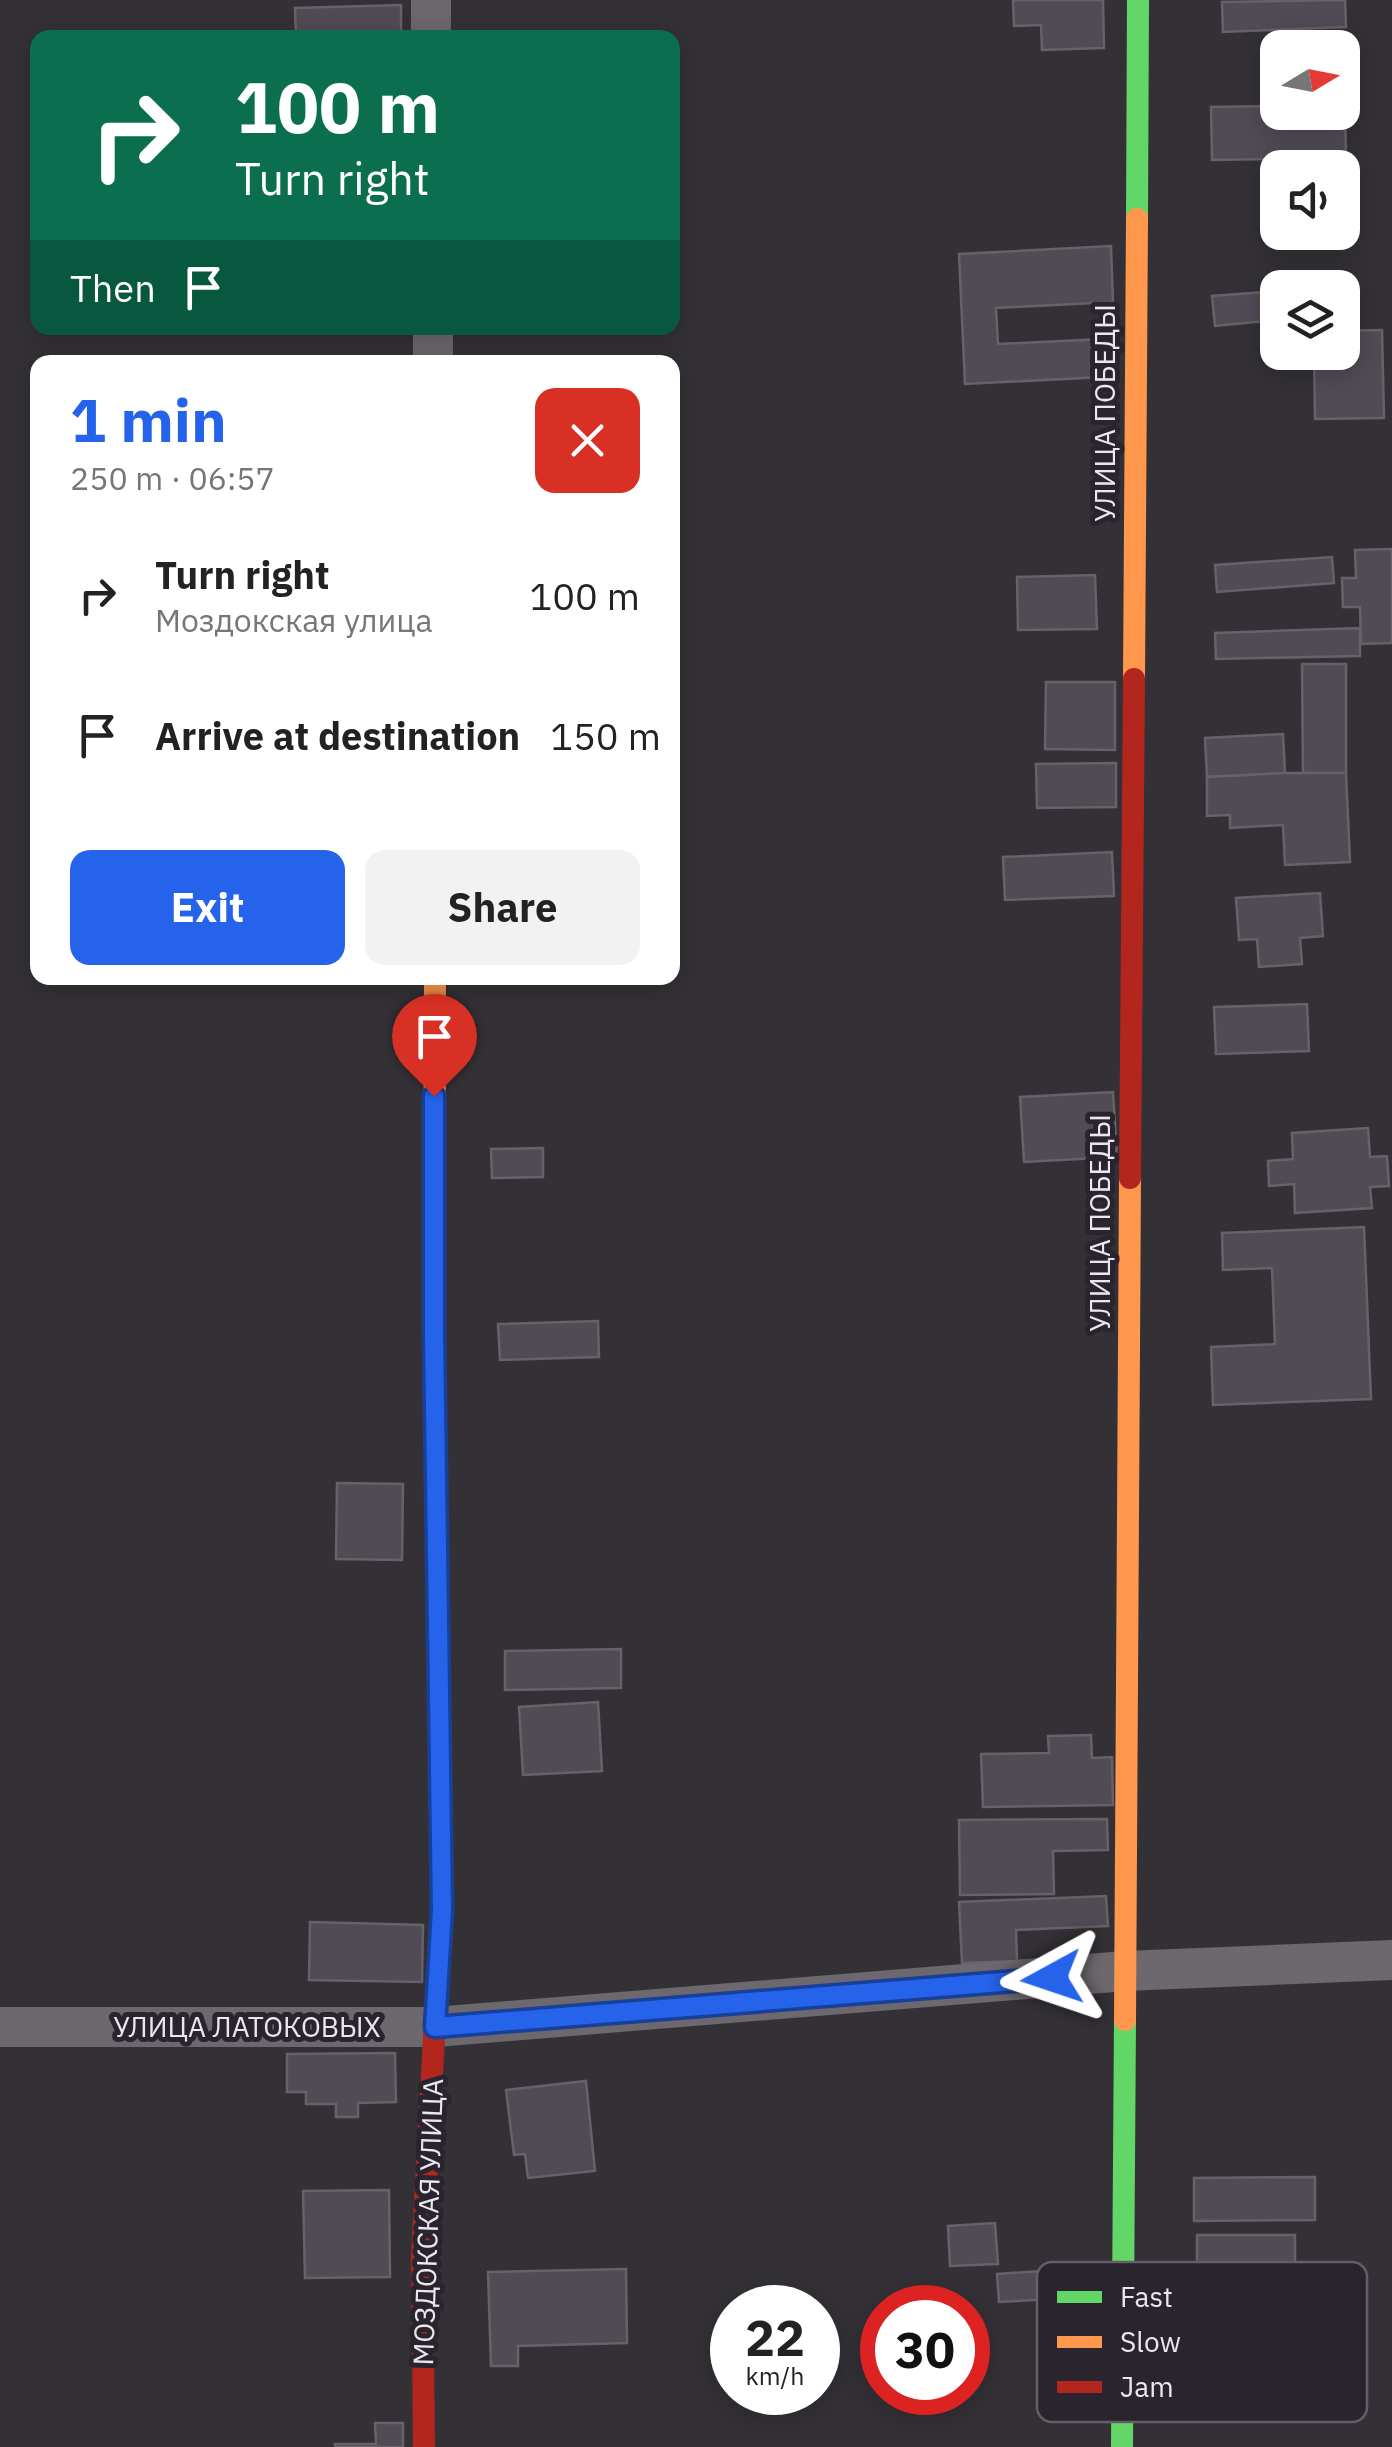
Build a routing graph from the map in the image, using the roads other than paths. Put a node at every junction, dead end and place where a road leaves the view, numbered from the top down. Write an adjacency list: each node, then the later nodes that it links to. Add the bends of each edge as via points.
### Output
1 (431, 0): 3 (street)
2 (1138, 0): 6 (street, УЛИЦА ПОБЕДЫ)
3 (431, 30)
4 (435, 985): 8 (street, МОЗДОКСКАЯ УЛИЦА, via 442,1910)
5 (1392, 1960): 6 (street, УЛИЦА ЛАТОКОВЫХ)
6 (1126, 1971): 8 (street, УЛИЦА ЛАТОКОВЫХ); 9 (street, УЛИЦА ПОБЕДЫ)
7 (0, 2027): 8 (street, УЛИЦА ЛАТОКОВЫХ)
8 (435, 2027): 11 (street, МОЗДОКСКАЯ УЛИЦА, via 422,2256)
9 (1124, 2262)
10 (1122, 2422): 12 (street, УЛИЦА ПОБЕДЫ)
11 (424, 2447)
12 (1122, 2447)

